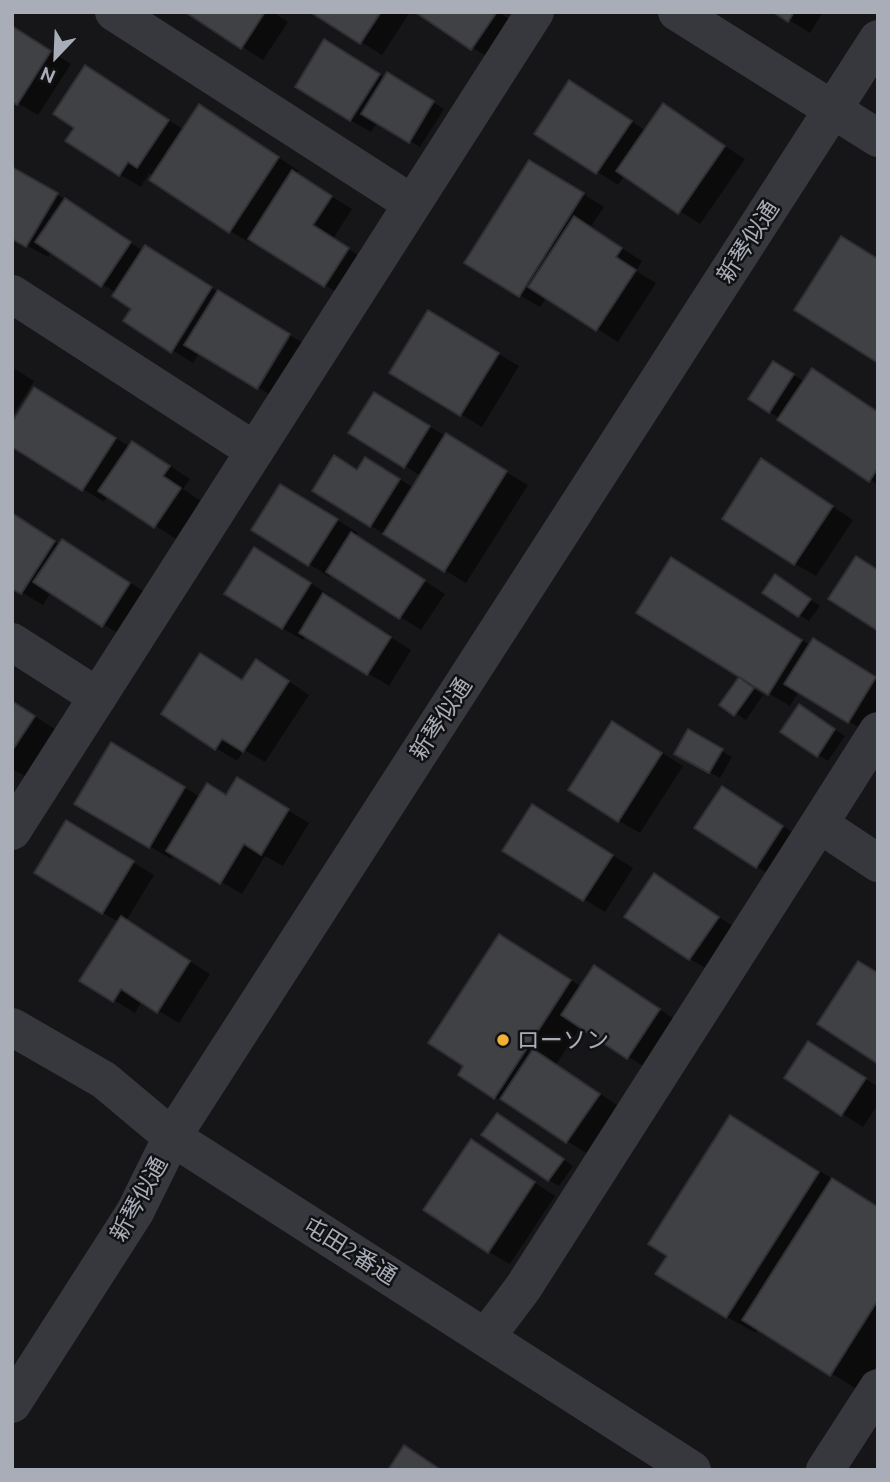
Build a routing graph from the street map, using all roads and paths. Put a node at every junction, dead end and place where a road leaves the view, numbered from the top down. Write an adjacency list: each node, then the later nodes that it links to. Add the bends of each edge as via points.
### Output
1 (114, 12): 7 (street)
2 (535, 12): 7 (street)
3 (677, 12): 5 (street)
4 (878, 39): 5 (street, 新琴似通)
5 (833, 110): 6 (street); 17 (street, 新琴似通)
6 (878, 138)
7 (411, 204): 9 (street)
8 (12, 294): 9 (street)
9 (255, 451): 11 (street)
10 (12, 642): 11 (street)
11 (98, 697): 14 (street)
12 (878, 731): 13 (street)
13 (819, 824): 15 (street); 18 (street, via 523,1288)
14 (12, 831)
15 (878, 863)
16 (12, 1027): 17 (street, 屯田2番通, via 104,1080)
17 (172, 1137): 18 (street, 屯田2番通); 20 (street, 新琴似通, via 135,1212)
18 (486, 1337): 21 (street, 屯田2番通)
19 (878, 1388): 22 (street)
20 (12, 1404)
21 (692, 1470)
22 (825, 1470)

